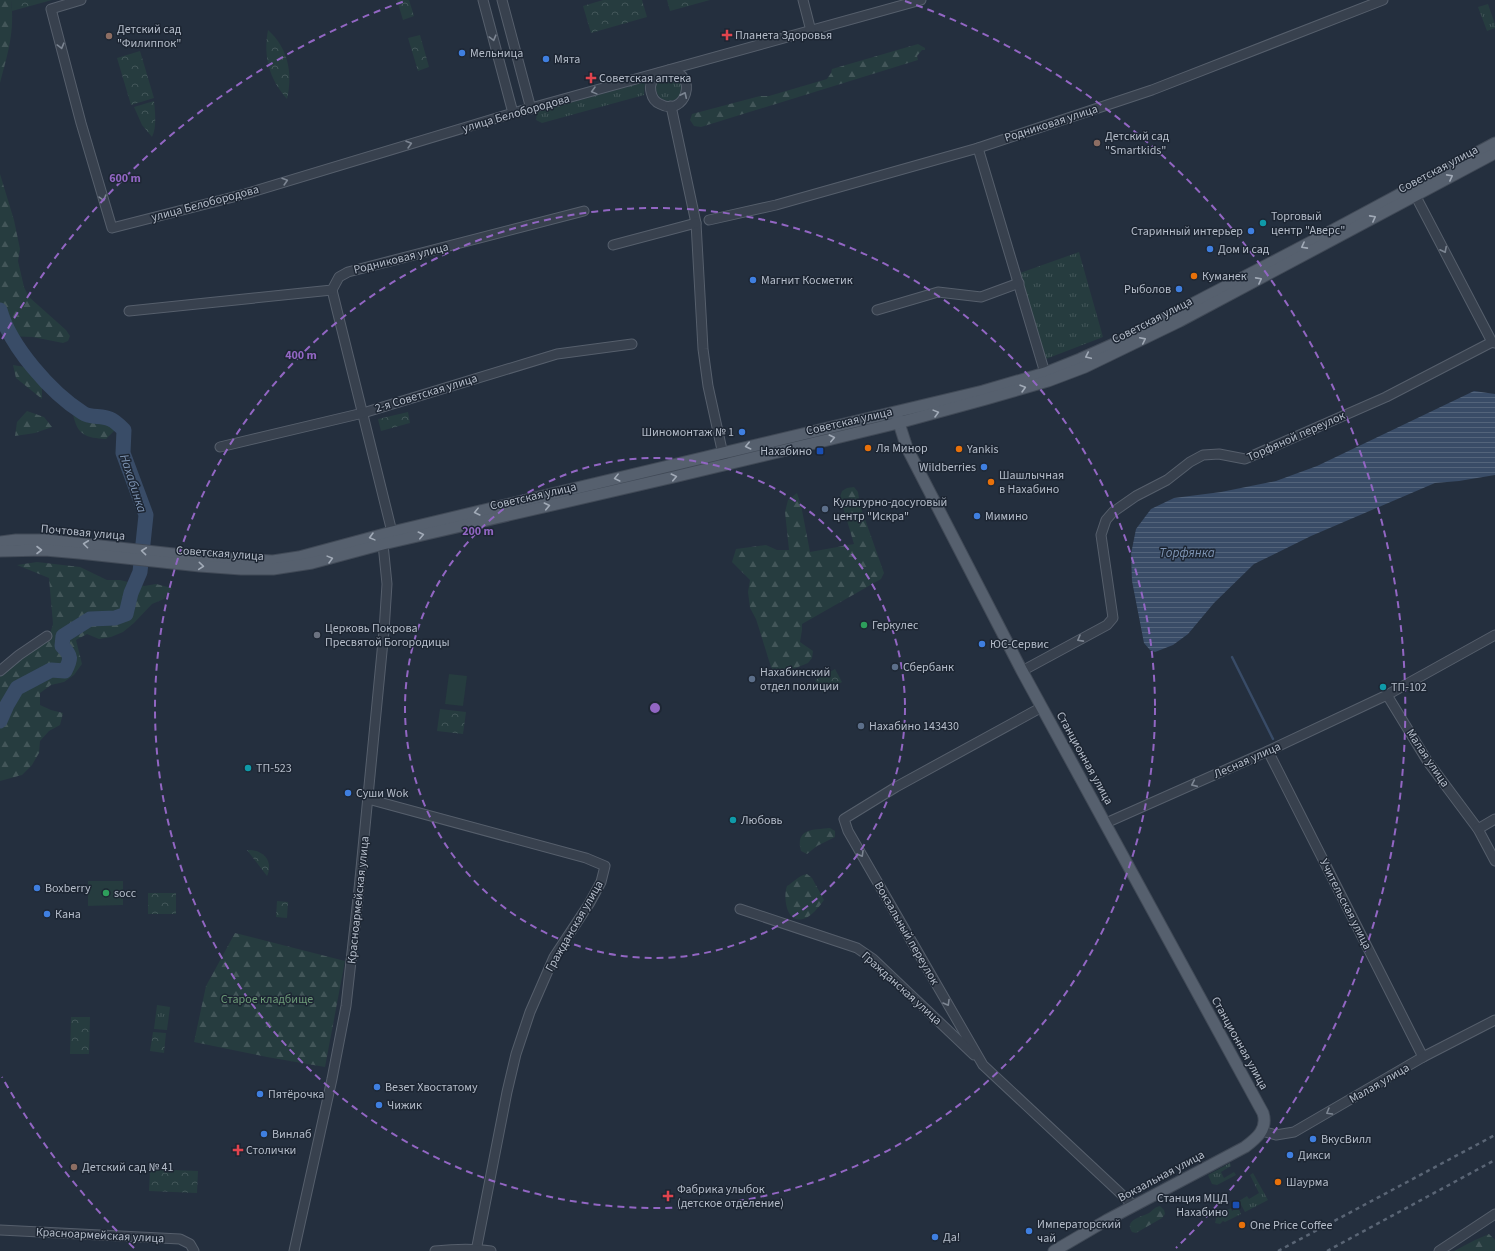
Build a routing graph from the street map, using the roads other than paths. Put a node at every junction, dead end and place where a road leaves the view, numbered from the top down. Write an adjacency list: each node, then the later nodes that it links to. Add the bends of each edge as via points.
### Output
1 (81, 0): 12 (street, улица Белобородова, one-way to 12, via 51,9 112,228 245,194)
2 (483, 0): 12 (street, one-way to 12)
3 (502, 0): 11 (street)
4 (803, 0): 7 (street)
5 (921, 0): 7 (street, улица Белобородова)
6 (1383, 0): 14 (street, Родниковая улица, via 1152,90)
7 (812, 30): 8 (street, улица Белобородова)
8 (669, 70): 9 (street, улица Белобородова); 10 (street, one-way to 8, via 682,100 687,89 683,77)
9 (659, 73): 10 (street, via 651,82 651,94 659,104); 11 (street, улица Белобородова, one-way to 11)
10 (671, 106): 19 (street)
11 (531, 109): 12 (street, улица Белобородова)
12 (513, 113)
13 (1495, 143): 16 (main road, Советская улица)
14 (978, 148): 18 (street, Родниковая улица, via 776,205); 21 (street)
15 (1495, 153): 16 (main road, Советская улица, one-way to 15)
16 (1414, 192): 25 (street, one-way to 25); 27 (main road, Советская улица, one-way to 27, via 1166,318); 30 (main road, Советская улица, one-way to 16, via 1048,381 1085,367 1180,321)
17 (584, 211): 22 (street, Родниковая улица, via 348,272 339,277)
18 (709, 220)
19 (696, 223): 20 (street); 32 (street, via 703,348 708,386)
20 (613, 245)
21 (1019, 283): 23 (street, via 981,297 938,292); 27 (street)
22 (332, 290): 24 (street); 29 (street)
23 (877, 310)
24 (129, 311)
25 (1494, 343): 42 (street, Торфяной переулок, one-way to 42, via 1386,397 1245,459 1219,454 1203,455 1166,480 1136,496 1113,512 1106,520 1101,535 1113,618 1107,625)
26 (632, 344): 29 (street, 2-я Советская улица, via 557,354)
27 (1045, 373): 28 (main road, Советская улица)
28 (895, 411): 30 (main road, Станционная улица); 32 (main road, Советская улица, one-way to 32)
29 (363, 413): 31 (street, 2-я Советская улица); 34 (street)
30 (898, 423): 33 (main road, Советская улица, one-way to 30); 42 (main road, Станционная улица, via 906,448)
31 (220, 447)
32 (723, 452): 33 (street); 34 (main road, Советская улица, one-way to 34)
33 (726, 464): 36 (main road, Советская улица, one-way to 33)
34 (392, 532): 39 (main road, Советская улица, one-way to 39, via 299,557 273,560)
35 (0, 542): 38 (main road, Почтовая улица, one-way to 35, via 46,540)
36 (383, 544): 39 (main road, Советская улица, one-way to 36, via 241,569 273,569 312,564); 47 (street, Красноармейская улица, via 387,584)
37 (0, 551): 38 (main road, Почтовая улица, one-way to 38, via 45,550)
38 (124, 554): 39 (main road, Почтовая улица)
39 (163, 557)
40 (1495, 635): 44 (street, Лесная улица)
41 (47, 636): 43 (street)
42 (1022, 670): 45 (main road, Станционная улица)
43 (0, 671)
44 (1387, 695): 46 (street, Лесная улица); 50 (street, Малая улица, via 1428,762)
45 (1042, 707): 49 (main road, Станционная улица); 55 (street, Вокзальный переулок, one-way to 55, via 896,786 844,819 848,831)
46 (1268, 751): 49 (street, Лесная улица, one-way to 49); 54 (street, Учительская улица)
47 (368, 799): 60 (street, Гражданская улица, via 586,858 605,866 601,882 589,904 554,957 530,1012 507,1092); 62 (street, Красноармейская улица, via 346,1006)
48 (1495, 819): 50 (street)
49 (1106, 823): 56 (main road, Станционная улица, via 1263,1113 1265,1119)
50 (1478, 829): 51 (street, Малая улица)
51 (1495, 861)
52 (740, 909): 55 (street, Гражданская улица, via 857,948 873,959)
53 (1495, 1020): 54 (street, Малая улица)
54 (1423, 1057): 56 (street, Малая улица, one-way to 56, via 1294,1132 1276,1135)
55 (983, 1065): 57 (street, Вокзальный переулок)
56 (1262, 1131): 57 (main road, Вокзальная улица, via 1245,1146)
57 (1134, 1206): 65 (main road, Вокзальная улица)
58 (1495, 1214): 66 (street)
59 (0, 1230): 61 (street, Красноармейская улица, via 180,1239 190,1244)
60 (476, 1250): 63 (street); 64 (street)
61 (194, 1251)
62 (294, 1251)
63 (435, 1251)
64 (492, 1251)
65 (1054, 1251)
66 (1439, 1251)

